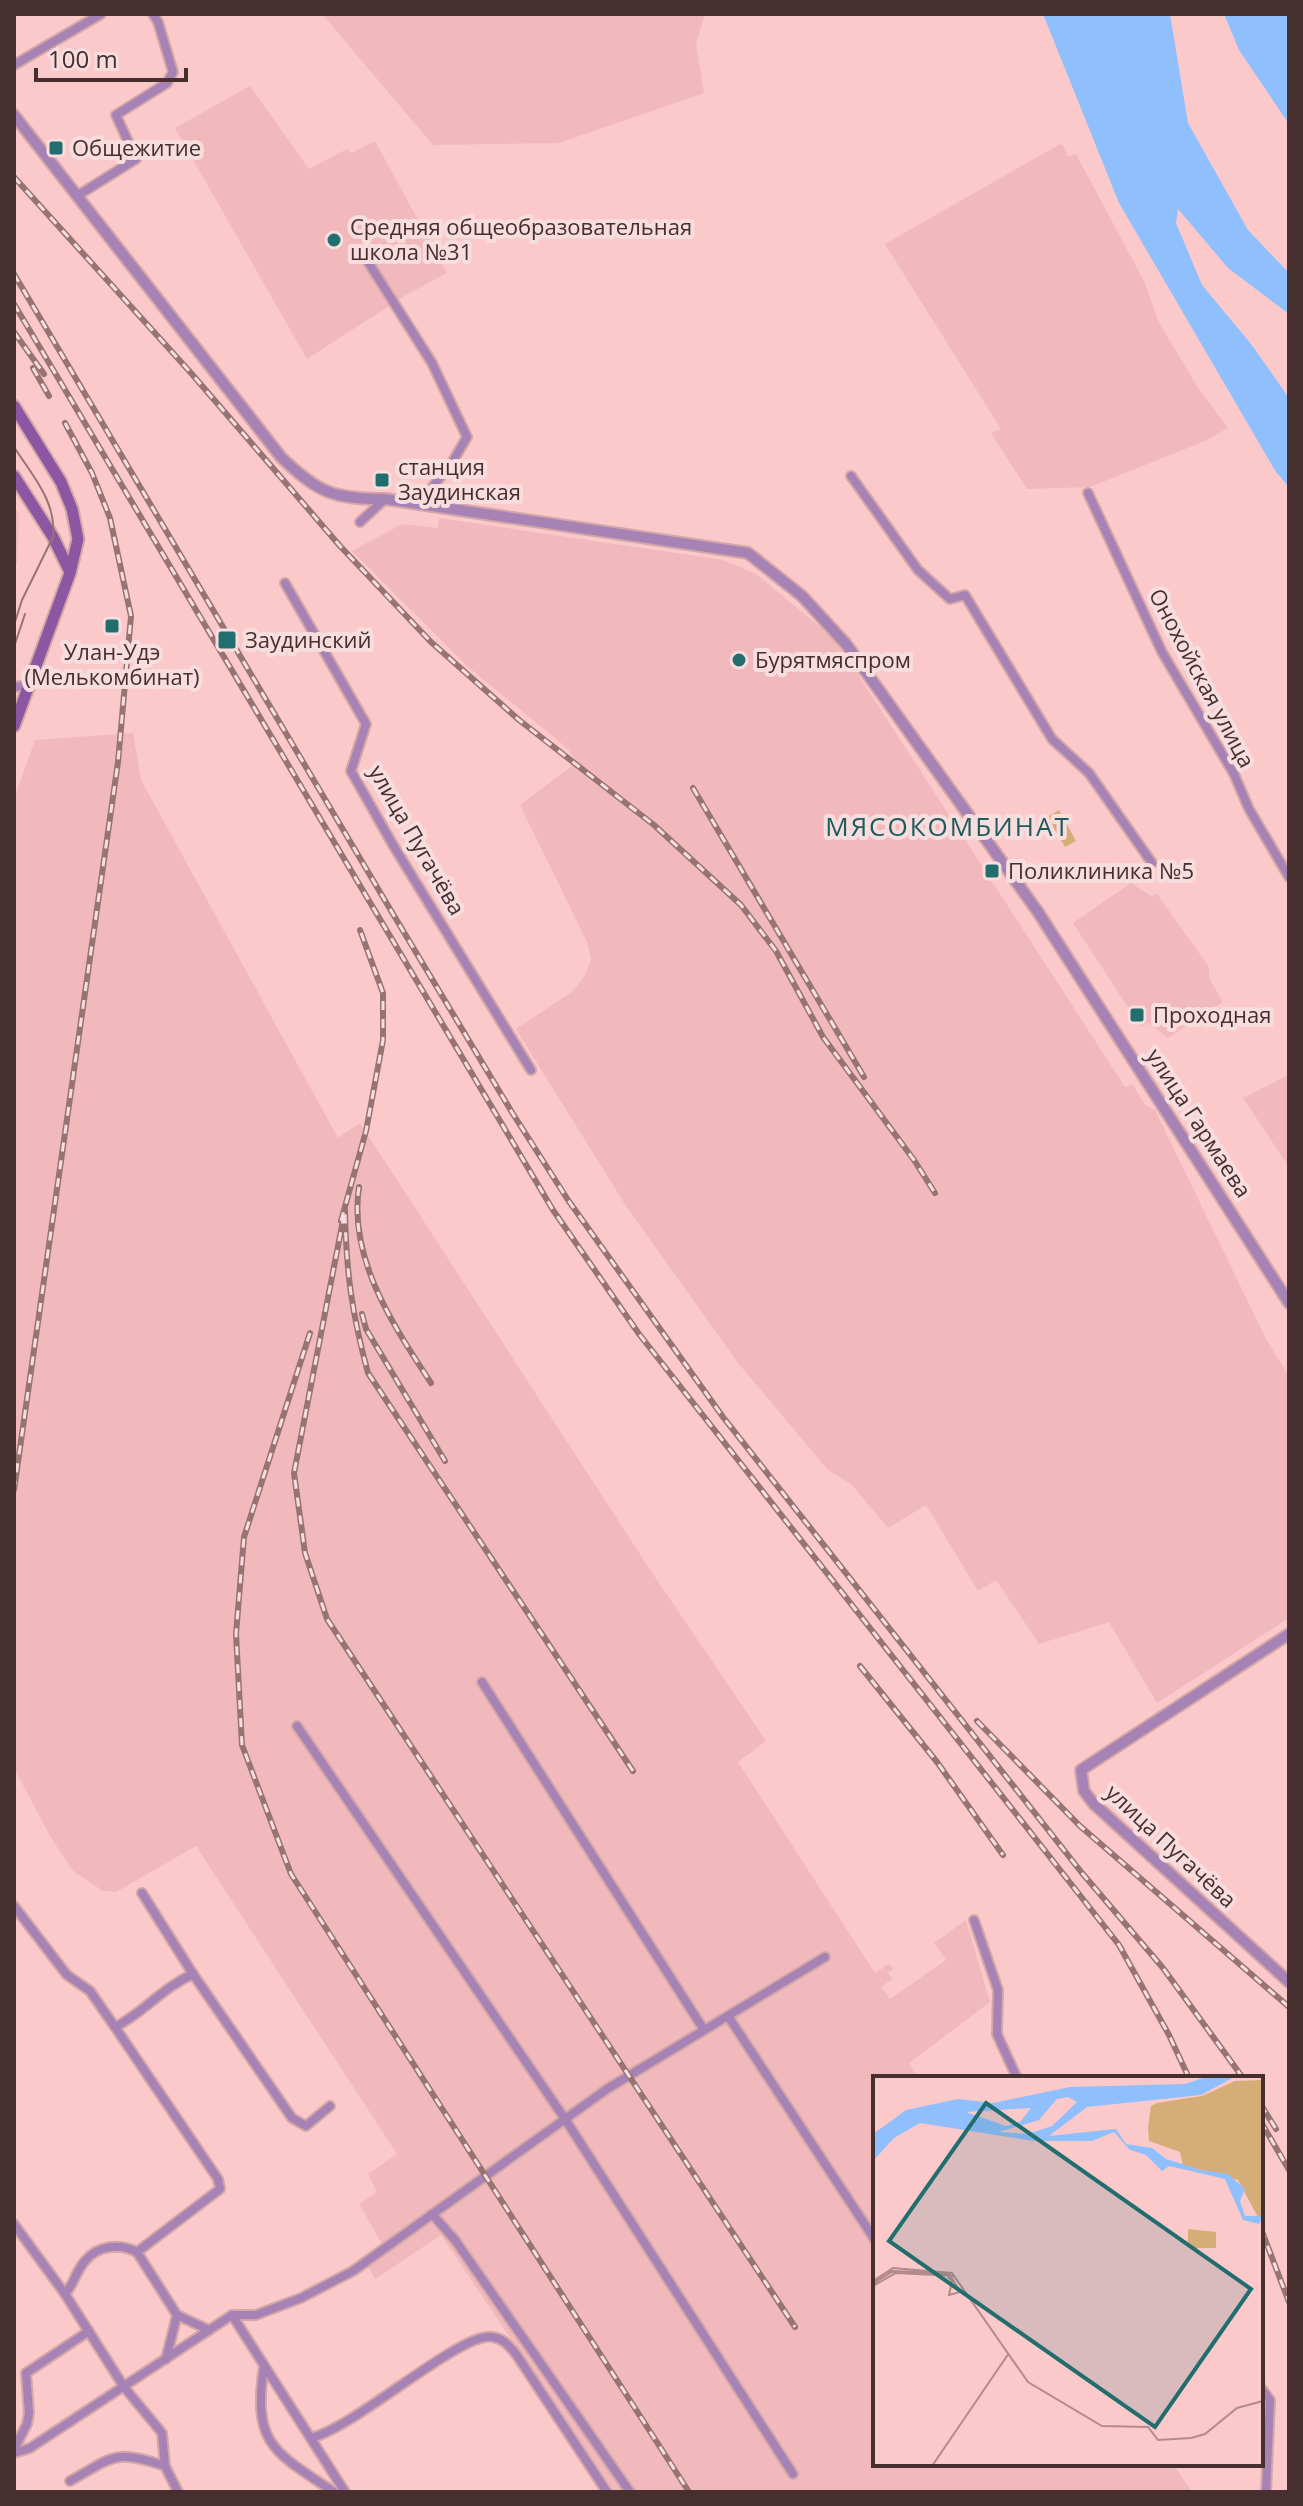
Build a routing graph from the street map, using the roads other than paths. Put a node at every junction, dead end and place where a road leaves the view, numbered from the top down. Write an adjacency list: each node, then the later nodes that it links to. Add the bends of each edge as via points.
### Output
1 (101, 14): 3 (street)
2 (153, 14): 5 (street, via 173,72 167,83 116,115 136,159)
3 (14, 65)
4 (14, 115): 5 (street)
5 (77, 196): 11 (street, via 281,457 307,482 348,499)
6 (363, 254): 12 (street, via 432,363 467,437)
7 (14, 406): 14 (main road, via 72,509 78,539)
8 (14, 476): 14 (main road)
9 (851, 476): 19 (street, via 918,570 950,599 965,595 1052,739 1089,773)
10 (1088, 493): 20 (street, Онохойская улица, via 1162,652)
11 (385, 499): 12 (street); 13 (street)
12 (419, 504): 22 (street, улица Гармаева, via 748,553 802,596 855,657 1038,912)
13 (360, 522)
14 (70, 573): 16 (main road)
15 (285, 583): 21 (street, улица Пугачёва, via 366,724 351,771)
16 (29, 685): 17 (street); 18 (main road)
17 (14, 687)
18 (14, 726)
19 (1152, 863)
20 (1289, 877)
21 (531, 1070)
22 (1289, 1303)
23 (1289, 1634): 31 (street, улица Пугачёва, via 1081,1770 1084,1791 1094,1804)
24 (482, 1682): 34 (street)
25 (297, 1726): 37 (street)
26 (142, 1893): 30 (street)
27 (14, 1906): 33 (street)
28 (974, 1920): 35 (street, via 998,1990 997,2034)
29 (825, 1957): 32 (street)
30 (193, 1974): 33 (street); 36 (street, via 292,2118 306,2126)
31 (1289, 1982)
32 (728, 2016): 34 (street); 40 (street)
33 (115, 2027): 41 (street, via 220,2189)
34 (704, 2030): 37 (street)
35 (1016, 2076)
36 (330, 2106)
37 (565, 2119): 38 (street); 54 (street)
38 (432, 2214): 44 (street, via 353,2271 301,2298 256,2315); 60 (street)
39 (14, 2224): 42 (street)
40 (873, 2237)
41 (137, 2252): 42 (street, via 124,2245 102,2249 84,2262); 43 (street)
42 (65, 2294): 46 (street)
43 (177, 2315): 45 (street); 47 (street)
44 (232, 2315): 45 (street); 48 (street)
45 (209, 2330): 47 (street)
46 (89, 2331): 49 (street); 52 (street, via 26,2373 29,2413)
47 (166, 2359): 49 (street)
48 (265, 2366): 51 (street); 57 (street, via 259,2415 266,2435 281,2455)
49 (124, 2387): 52 (street, via 30,2448); 53 (street, via 162,2433)
50 (1263, 2391): 61 (street, via 1270,2400)
51 (311, 2438): 58 (street); 59 (street, via 336,2429 455,2351 493,2336 516,2354)
52 (14, 2451)
53 (165, 2466): 55 (street, via 120,2456); 56 (street)
54 (793, 2474)
55 (70, 2481)
56 (178, 2492)
57 (334, 2492)
58 (345, 2492)
59 (607, 2492)
60 (630, 2492)
61 (1266, 2492)

